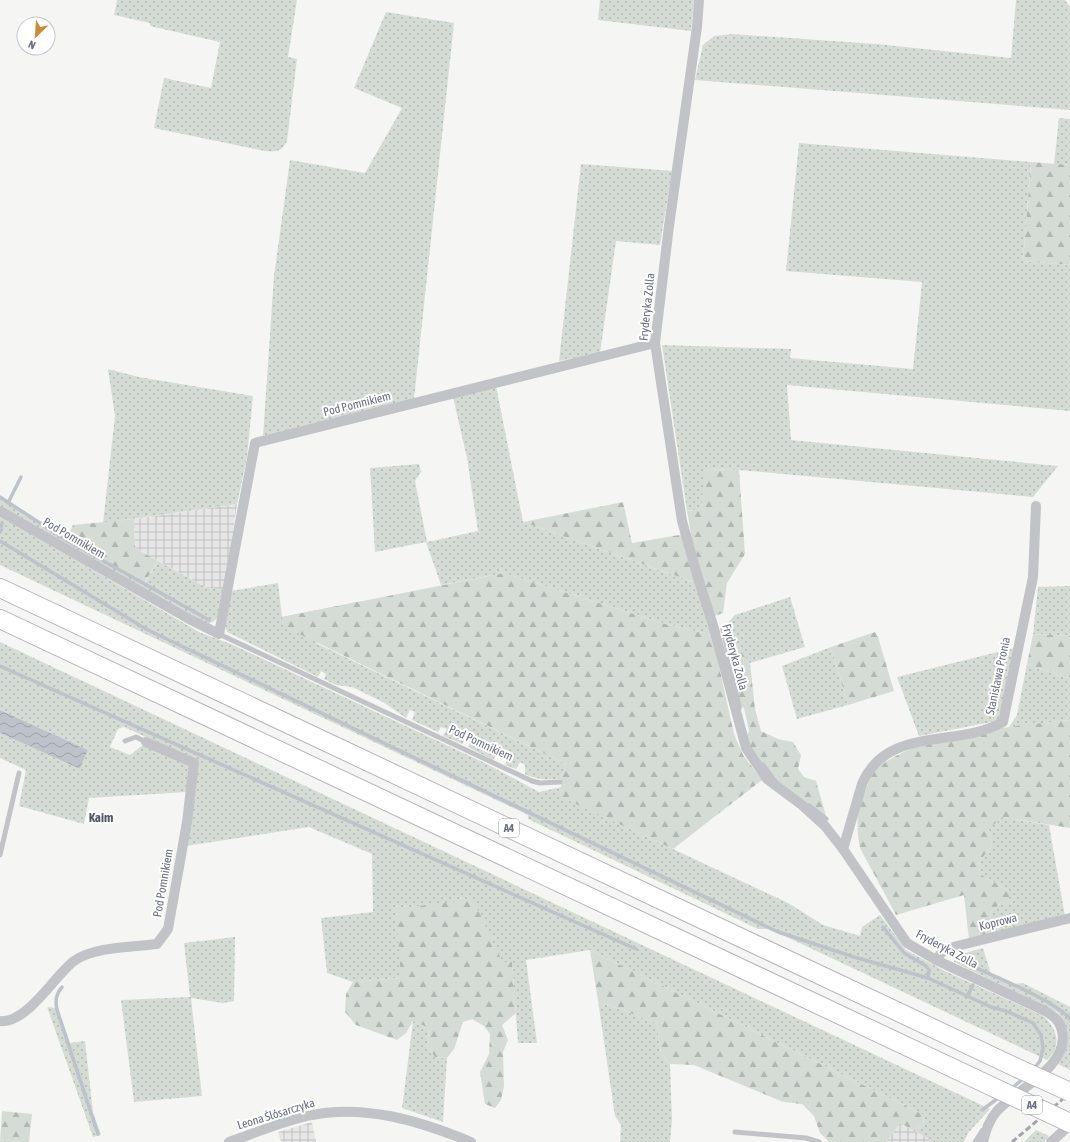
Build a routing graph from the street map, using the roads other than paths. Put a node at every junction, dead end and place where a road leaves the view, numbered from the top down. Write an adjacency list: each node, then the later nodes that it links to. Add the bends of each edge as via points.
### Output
1 (699, 0): 2 (street, Fryderyka Zolla, via 698,27)
2 (655, 343): 7 (street, Pod Pomnikiem, via 255,442); 12 (street, Fryderyka Zolla, via 682,521 746,748 767,779 813,814)
3 (1036, 506): 12 (street, Stanisława Pronia, via 1034,578 1003,722 982,730 913,743 879,759 871,767 862,784)
4 (0, 511): 7 (street, Pod Pomnikiem)
5 (0, 588): 17 (highway, A4, bridge)
6 (0, 619): 19 (highway, A4, bridge)
7 (219, 634): 11 (lane, Pod Pomnikiem, via 532,781)
8 (125, 741): 9 (lane, via 136,737)
9 (146, 742): 16 (street, Pod Pomnikiem, via 194,763 188,822 168,929 156,944 87,953 73,962 24,1013 6,1022)
10 (19, 774): 13 (lane)
11 (560, 782)
12 (842, 849): 15 (street, Fryderyka Zolla, via 903,939)
13 (0, 855)
14 (1070, 918): 15 (street, Koprowa, via 953,947 942,952)
15 (936, 960): 18 (street, Fryderyka Zolla, via 1040,1008 1055,1017 1060,1026 1062,1049 1054,1063 1003,1105)
16 (0, 1021)
17 (1070, 1092)
18 (990, 1121): 24 (lane); 25 (street, Fryderyka Zolla)
19 (1070, 1124): 26 (street)
20 (735, 1132): 23 (lane, via 806,1138)
21 (229, 1142): 22 (street, Leona Ślósarczyka, via 307,1116 341,1112 398,1117)
22 (471, 1142)
23 (819, 1142)
24 (975, 1142)
25 (983, 1142)
26 (1051, 1142)

